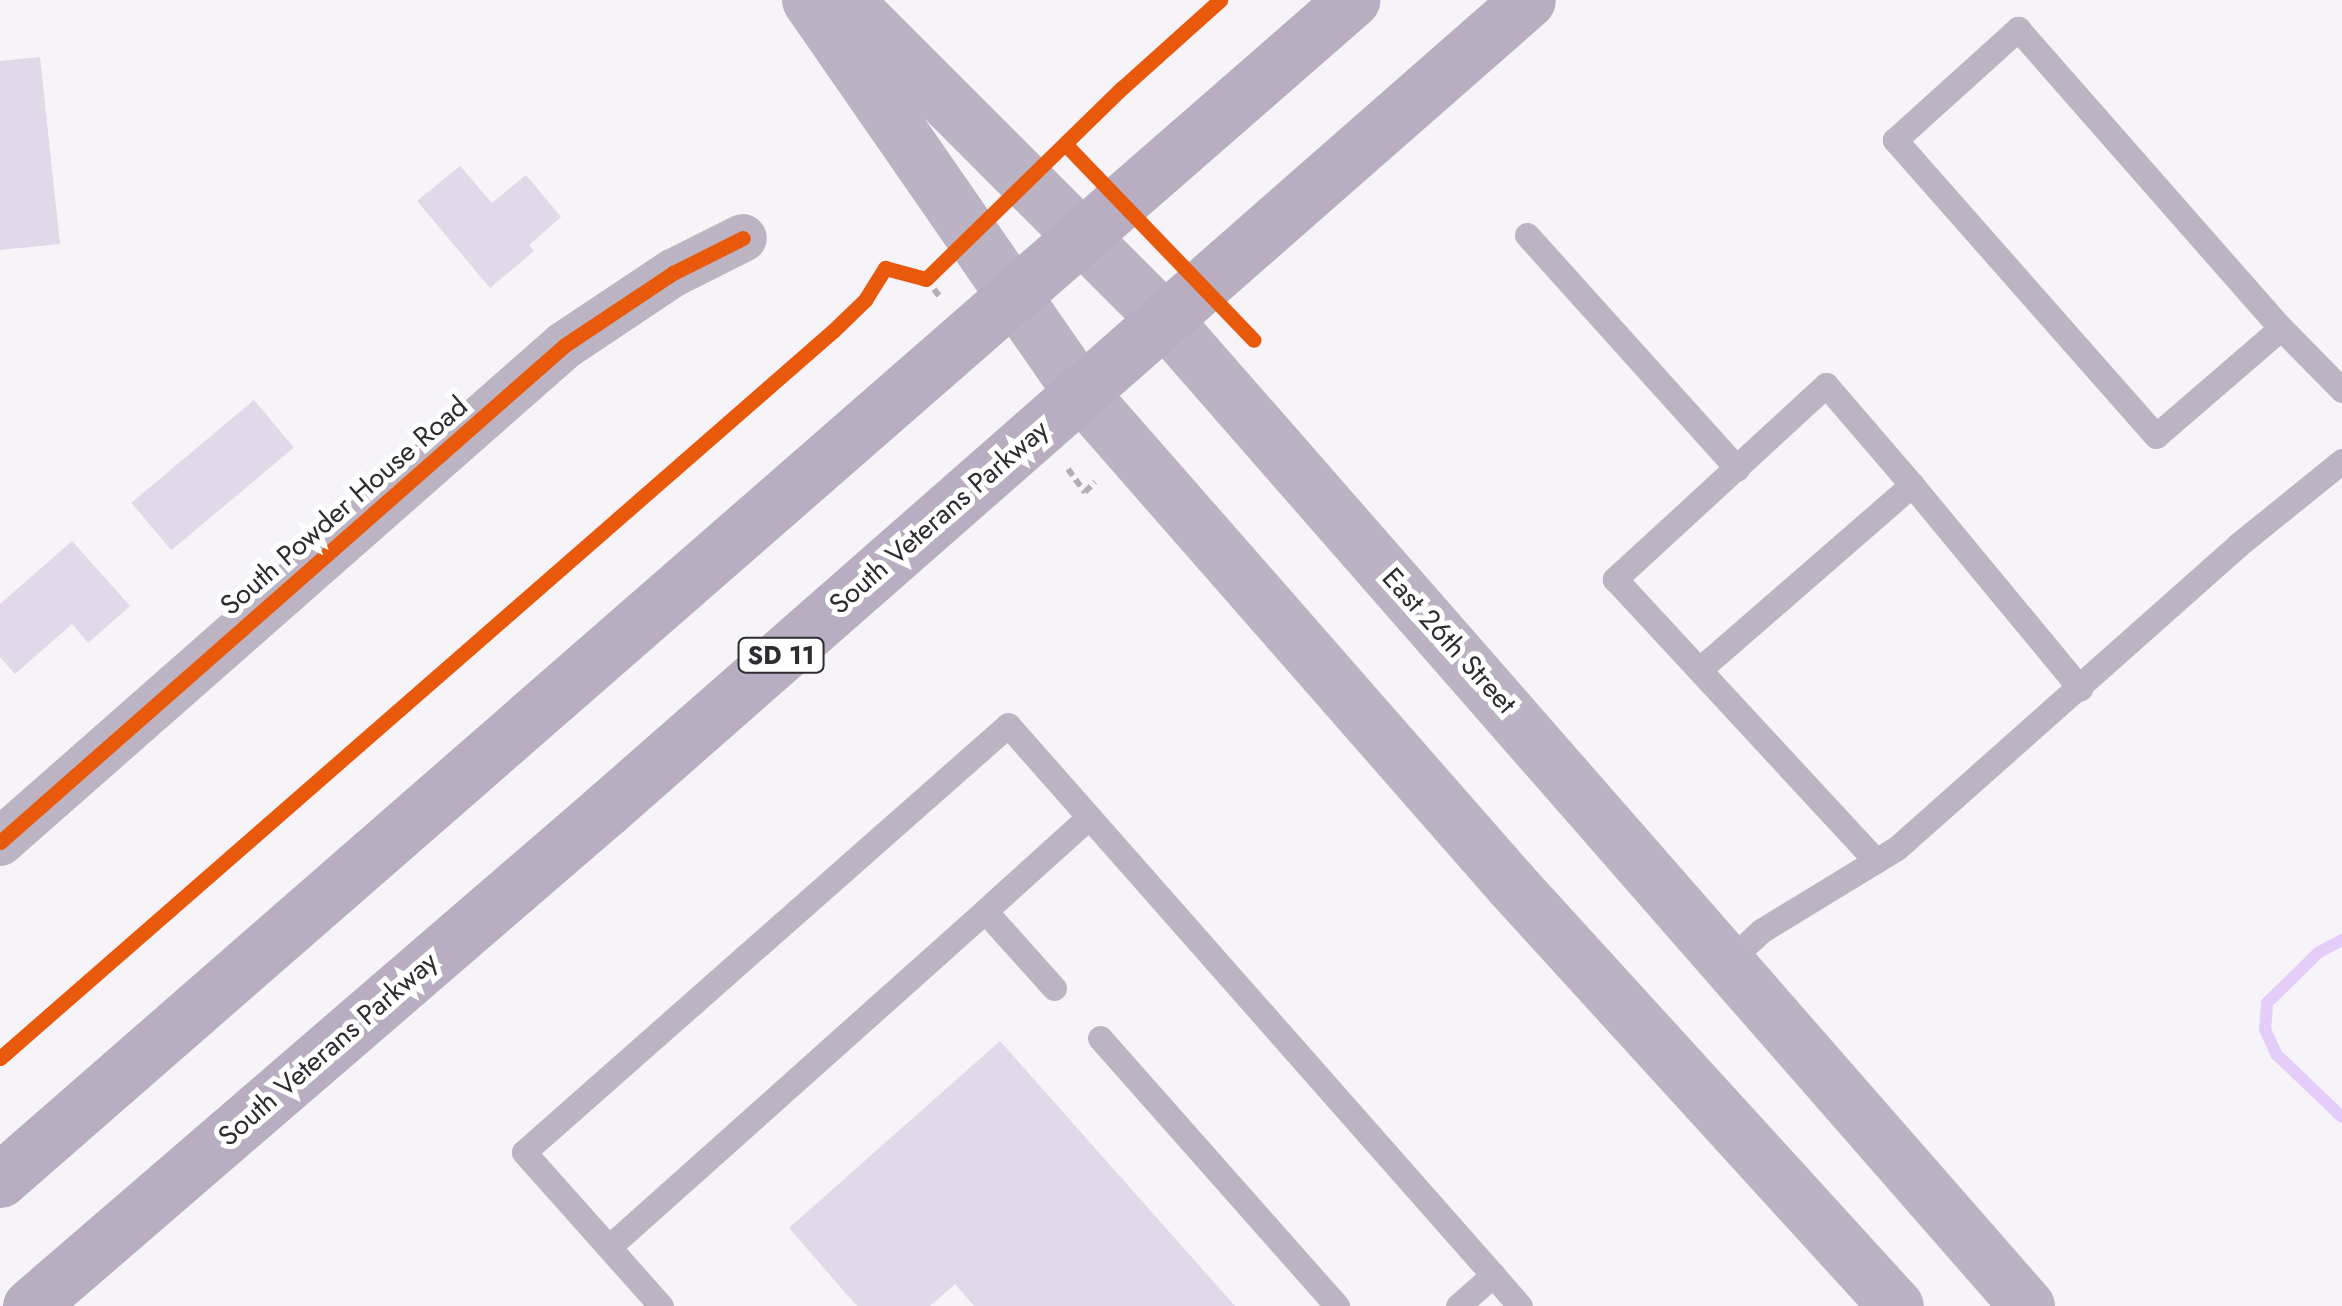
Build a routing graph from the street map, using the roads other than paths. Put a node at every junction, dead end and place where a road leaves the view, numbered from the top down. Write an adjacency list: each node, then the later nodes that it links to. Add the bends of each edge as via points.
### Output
1 (809, 0): 8 (main road)
2 (845, 0): 7 (main road, East 26th Street)
3 (1352, 0): 7 (highway)
4 (1528, 0): 9 (highway, South Veterans Parkway / SD 11)
5 (1527, 235): 14 (lane)
6 (743, 238): 19 (street, South Powder House Road, via 640,293 566,345)
7 (1082, 238): 8 (highway); 9 (main road, East 26th Street)
8 (1014, 296): 12 (main road); 25 (highway)
9 (1164, 319): 12 (highway, South Veterans Parkway / SD 11); 22 (main road, East 26th Street)
10 (2281, 328): 10 (lane, via 2018,30 1896,140 2156,436); 11 (lane)
11 (2342, 390)
12 (1080, 392): 28 (highway, South Veterans Parkway / SD 11); 33 (main road, via 1511,884)
13 (2342, 461): 17 (lane)
14 (1737, 468): 15 (lane, via 1826,385); 16 (lane, via 1615,579)
15 (1912, 485): 16 (lane); 17 (lane)
16 (1700, 669): 20 (lane)
17 (2080, 688): 20 (lane)
18 (1090, 818): 21 (lane); 26 (lane, via 1008,725 524,1152); 27 (lane)
19 (0, 842)
20 (1876, 861): 22 (lane, via 1761,932)
21 (985, 911): 23 (lane); 26 (lane)
22 (1728, 962): 34 (main road, East 26th Street)
23 (1054, 988)
24 (1100, 1038): 30 (lane)
25 (0, 1180)
26 (609, 1247): 29 (lane)
27 (1493, 1275): 31 (lane); 32 (lane)
28 (30, 1306)
29 (661, 1306)
30 (1337, 1306)
31 (1458, 1306)
32 (1520, 1306)
33 (1896, 1306)
34 (2027, 1306)

